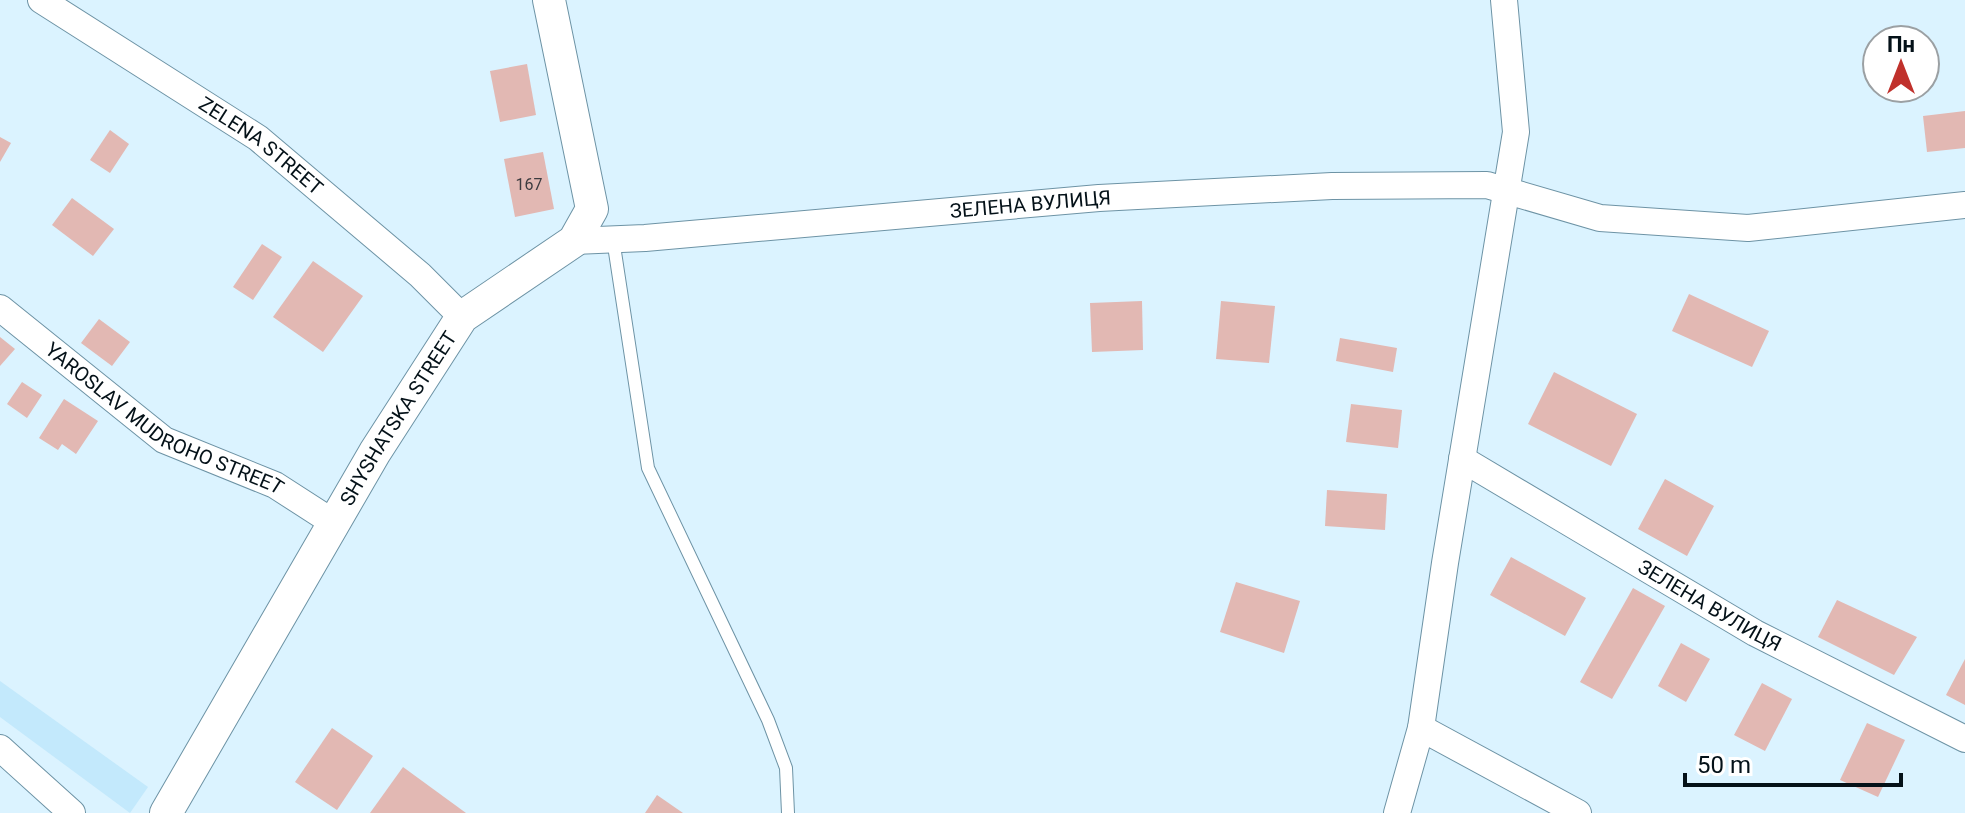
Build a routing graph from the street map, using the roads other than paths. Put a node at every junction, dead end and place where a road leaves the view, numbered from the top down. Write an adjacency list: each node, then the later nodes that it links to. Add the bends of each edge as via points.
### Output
1 (41, 0): 9 (street, ZELENA STREET, via 258,138)
2 (549, 0): 7 (street, SHYSHATSKA STREET, via 592,209)
3 (1504, 0): 4 (street, via 1516,132)
4 (1497, 188): 5 (street, ЗЕЛЕНА ВУЛИЦЯ, via 1600,218 1748,228); 6 (street, ЗЕЛЕНА ВУЛИЦЯ, via 1332,186 1099,198); 10 (street)
5 (1965, 205)
6 (613, 239): 7 (street, ЗЕЛЕНА ВУЛИЦЯ); 17 (lane, via 648,468 768,720 786,768)
7 (574, 241): 9 (street, SHYSHATSKA STREET)
8 (0, 308): 11 (street, YAROSLAV MUDROHO STREET, via 164,440 275,485)
9 (462, 317): 11 (street, SHYSHATSKA STREET)
10 (1462, 459): 12 (street); 13 (street, ЗЕЛЕНА ВУЛИЦЯ, via 1755,633)
11 (334, 523): 16 (street, SHYSHATSKA STREET)
12 (1421, 728): 18 (street); 19 (street)
13 (1965, 739)
14 (0, 748): 15 (street)
15 (72, 813)
16 (166, 813)
17 (788, 813)
18 (1397, 813)
19 (1578, 813)

